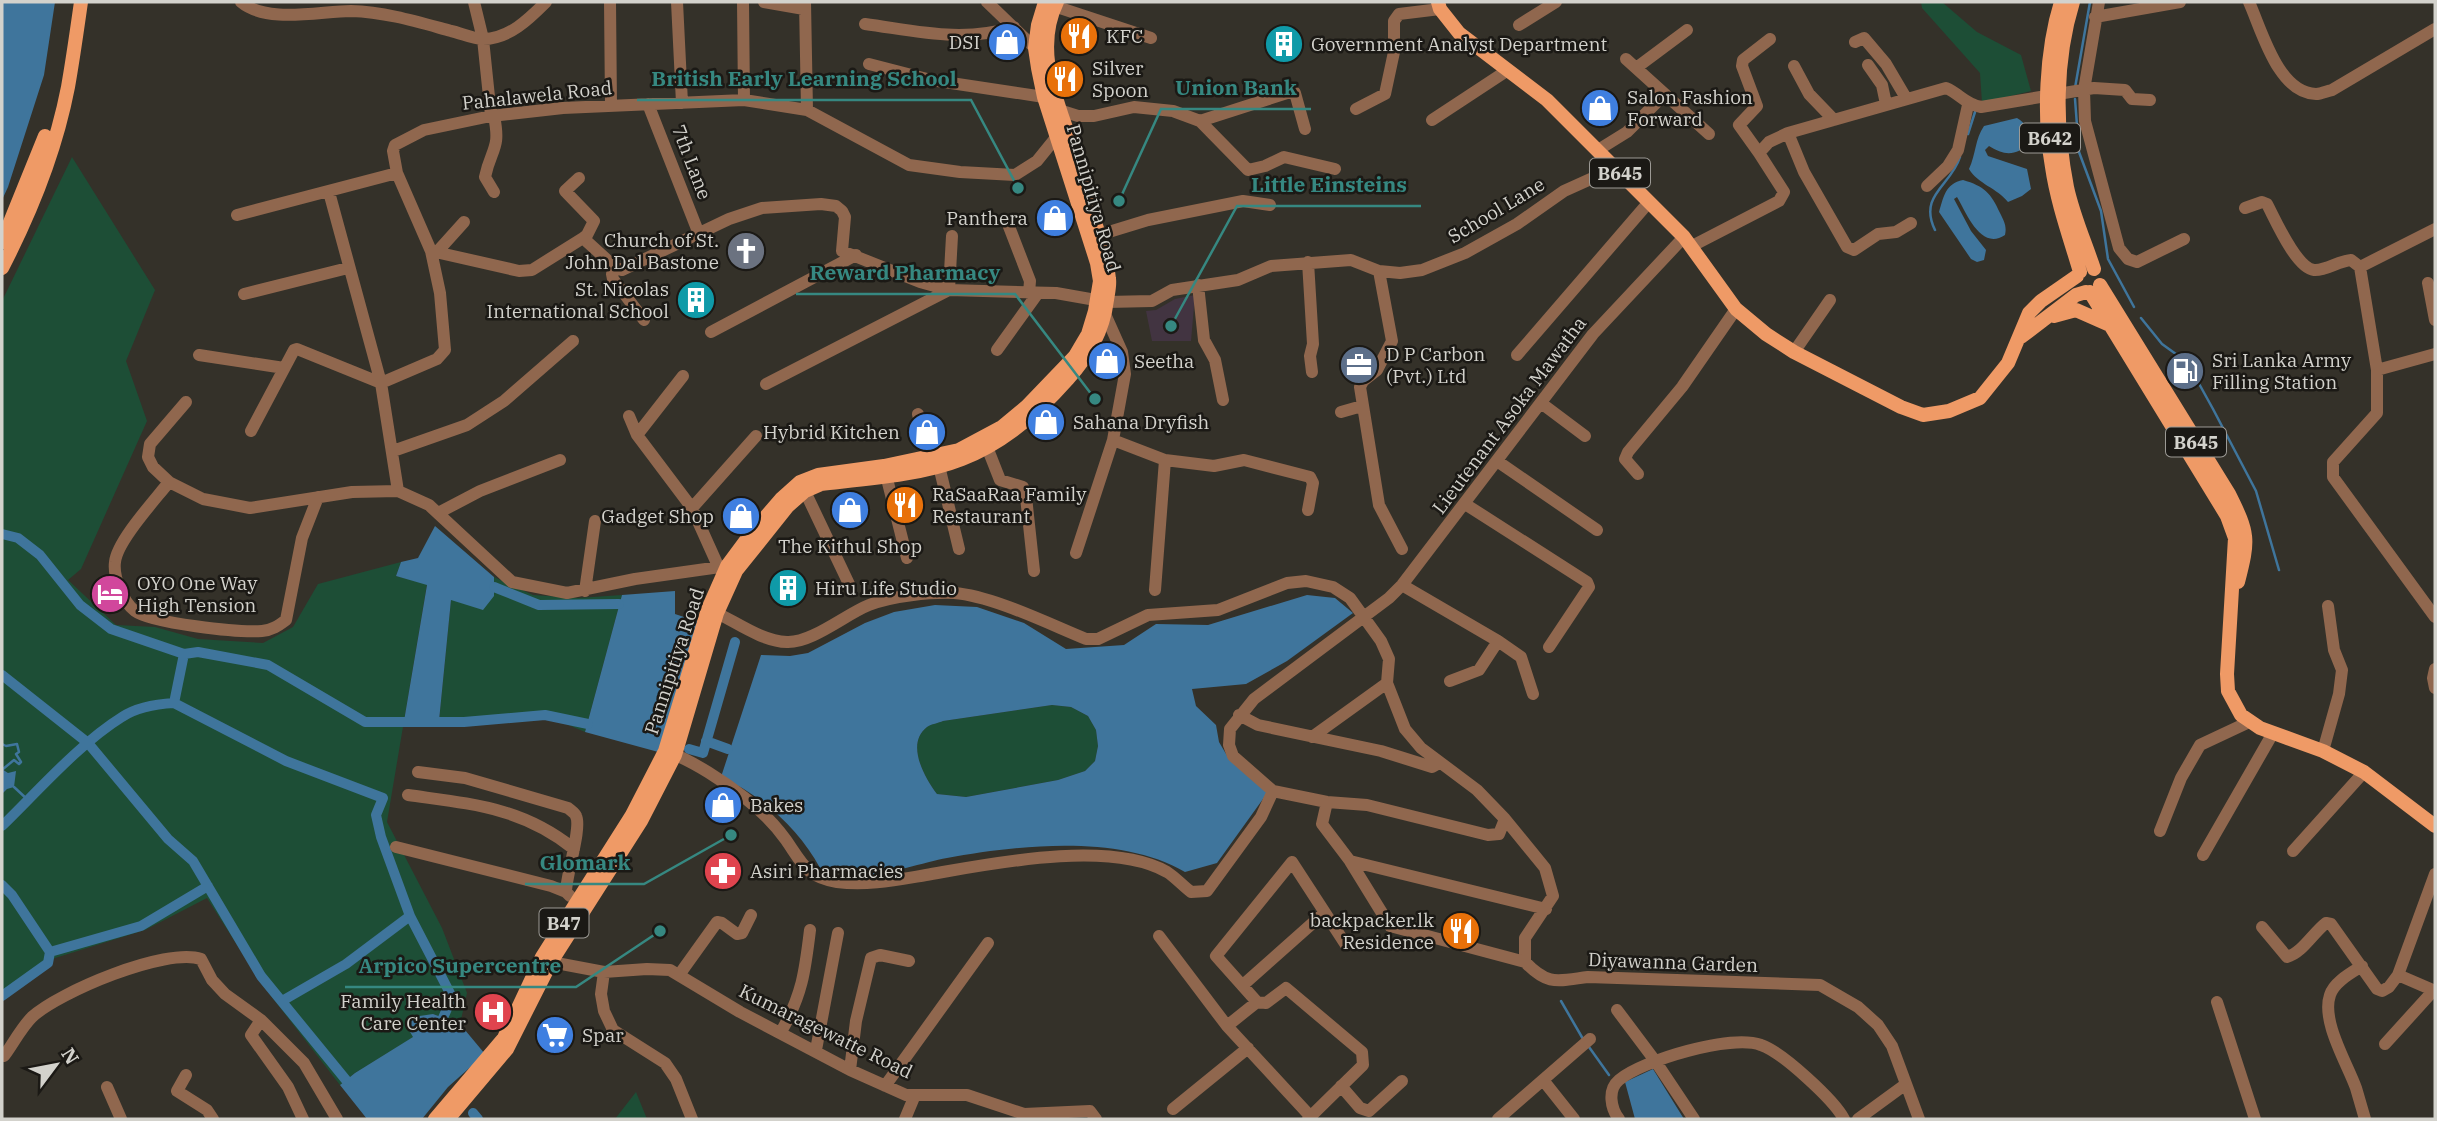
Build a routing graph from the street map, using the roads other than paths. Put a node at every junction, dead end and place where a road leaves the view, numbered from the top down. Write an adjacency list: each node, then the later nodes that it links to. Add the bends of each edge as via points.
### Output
1 (72, 2): 85 (main road, via 58,86 41,150)
2 (82, 2): 91 (main road, via 67,89 48,159)
3 (241, 2): 22 (street, via 275,14)
4 (474, 2): 30 (street)
5 (546, 2): 30 (street, via 523,24)
6 (610, 2): 51 (street)
7 (677, 2): 47 (street)
8 (743, 2): 45 (street)
9 (765, 2): 18 (street)
10 (987, 2): 26 (street)
11 (1556, 2): 25 (street)
12 (2061, 2): 42 (main road, B642, via 2053,27)
13 (2073, 2): 42 (main road, B642)
14 (2099, 2): 23 (street)
15 (2180, 2): 23 (street)
16 (2249, 2): 27 (street, via 2286,81 2317,94 2332,90)
17 (1052, 3): 29 (street); 33 (main road, Pannipitiya Road / B47, via 1038,26)
18 (805, 5): 53 (street)
19 (352, 6): 21 (street); 30 (street)
20 (1439, 6): 39 (main road, B645, via 1459,33); 52 (street, via 1399,14 1394,21 1394,52 1385,94)
21 (321, 7): 22 (street)
22 (294, 8)
23 (2095, 17): 40 (street)
24 (865, 24): 26 (street, via 956,37)
25 (1518, 25)
26 (1014, 27): 33 (street)
27 (2435, 29)
28 (1687, 30): 38 (street)
29 (1151, 38)
30 (483, 39): 55 (street)
31 (1770, 39): 64 (street, via 1741,66 1757,106 1739,125)
32 (1855, 42): 44 (street, via 1864,38)
33 (1041, 48): 43 (main road, Pannipitiya Road / B47)
34 (1626, 59): 38 (street)
35 (869, 64): 43 (street, via 931,80)
36 (1868, 65): 49 (street, via 1882,85)
37 (1794, 66): 57 (street, via 1809,94)
38 (1636, 68): 41 (street)
39 (1508, 71): 56 (street); 63 (main road, B645, via 1547,100)
40 (2084, 90): 42 (street); 46 (street, via 2125,90 2132,99); 84 (street, via 2084,121 2119,248 2137,262)
41 (1665, 94): 62 (street); 63 (street, via 1628,132)
42 (2053, 94): 50 (street, via 1981,107); 95 (main road, B642)
43 (1049, 96): 54 (main road, Pannipitiya Road / B47)
44 (1906, 98): 49 (street); 50 (street, via 1946,88)
45 (744, 100): 47 (street, Pahalawela Road); 53 (street, Pahalawela Road)
46 (2150, 100)
47 (682, 103): 48 (street, Pahalawela Road)
48 (648, 104): 51 (street, Pahalawela Road); 80 (street, 7th Lane)
49 (1886, 104): 57 (street)
50 (1968, 104): 69 (street, via 1958,150)
51 (611, 106): 55 (street, Pahalawela Road)
52 (1356, 109)
53 (807, 110): 61 (street, Pahalawela Road, via 909,165 961,172 1015,175 1037,161)
54 (1055, 111): 58 (street, via 1094,116 1134,107 1174,111); 61 (main road, Pannipitiya Road / B47)
55 (492, 116): 67 (street, Pahalawela Road, via 424,130 395,145); 71 (street, via 498,137 485,177)
56 (1432, 120)
57 (1835, 120): 60 (street)
58 (1200, 121): 59 (street, via 1295,93); 66 (street, via 1248,170 1284,157)
59 (1306, 128)
60 (1788, 133): 64 (street); 77 (street, via 1804,172 1847,247 1854,250 1878,234 1896,232)
61 (1063, 134): 82 (main road, Pannipitiya Road / B47); 103 (main road, Pannipitiya Road / B47, via 1097,263)
62 (1709, 134)
63 (1598, 150): 65 (main road, B645)
64 (1759, 153): 86 (street, Lieutenant Asoka Mawatha, via 1784,192 1779,201)
65 (1615, 167): 72 (main road, B645); 94 (street, School Lane, via 1564,191 1465,253 1422,270)
66 (1335, 169)
67 (397, 173): 70 (street); 87 (street)
68 (579, 178): 83 (street, via 565,191 594,221)
69 (1927, 186)
70 (329, 192): 75 (street); 92 (street)
71 (494, 192)
72 (1649, 202): 86 (main road, B645); 116 (street)
73 (1270, 205): 82 (street, via 1243,201 1148,220)
74 (2245, 208): 90 (street, via 2267,204 2293,252 2309,269 2351,260)
75 (237, 215)
76 (464, 222): 87 (street)
77 (1912, 223)
78 (1008, 224): 100 (street)
79 (2435, 229): 90 (street)
80 (699, 234): 88 (street, via 762,208 836,206 845,217 842,250); 93 (street, via 622,270)
81 (952, 236): 98 (street)
82 (1099, 236): 103 (main road, Pannipitiya Road / B47, via 1110,280)
83 (583, 239): 87 (street, via 532,270); 93 (street)
84 (2184, 239)
85 (2, 242)
86 (1688, 242): 104 (main road, B645); 125 (street, Lieutenant Asoka Mawatha, via 1593,334)
87 (434, 252): 121 (street, via 445,350 438,359)
88 (856, 255): 98 (street, School Lane, via 894,273); 109 (street)
89 (1308, 262): 94 (street, School Lane, via 1351,260); 97 (street, School Lane, via 1270,266 1238,280); 119 (street)
90 (2360, 267): 118 (street)
91 (2, 268)
92 (348, 268): 101 (street); 121 (street)
93 (616, 268): 106 (street, via 613,279)
94 (1379, 271): 126 (street, via 1392,341 1377,370 1360,387)
95 (2083, 272): 99 (main road, via 2079,288); 99 (main road, via 2099,274); 110 (main road, B645, via 2029,313)
96 (2428, 283): 107 (street)
97 (1198, 285): 103 (street, School Lane, via 1172,290 1152,302); 123 (street, via 1204,340 1216,360)
98 (948, 289): 100 (street, School Lane); 122 (street)
99 (2092, 289): 105 (main road, B645); 108 (main road, B645); 164 (main road, B645, via 2244,524 2247,549)
100 (1034, 293): 103 (street, School Lane, via 1056,293); 112 (street)
101 (244, 294)
102 (1830, 300): 113 (street)
103 (1101, 307): 134 (street, via 1122,352 1125,374); 135 (main road, Pannipitiya Road / B47, via 1097,340 1083,362 1007,436); 139 (main road, Pannipitiya Road / B47, via 1075,356 1026,407 1002,427)
104 (1736, 309): 113 (main road, B645); 142 (street, via 1682,387 1628,452 1625,458)
105 (2046, 318): 108 (main road, via 2076,310); 110 (main road, B645)
106 (644, 320)
107 (2435, 320)
108 (2111, 326): 164 (main road, B645, via 2227,516 2235,538)
109 (711, 332)
110 (2021, 337): 113 (main road, B645, via 1999,377 1980,398 1949,411 1923,415)
111 (573, 341): 136 (street, via 504,401 467,425)
112 (997, 350)
113 (1794, 352)
114 (2435, 354): 118 (street)
115 (200, 355): 117 (street)
116 (1517, 355)
117 (284, 368): 121 (street, via 297,349); 130 (street)
118 (2377, 370): 167 (street, via 2377,413 2333,462 2333,477)
119 (1312, 372)
120 (683, 376): 131 (street)
121 (381, 383): 136 (street)
122 (766, 384)
123 (1223, 400)
124 (186, 402): 143 (street, via 150,444 148,457 153,467)
125 (1541, 403): 133 (street); 140 (street, Lieutenant Asoka Mawatha)
126 (1362, 406): 127 (street); 154 (street, via 1379,505)
127 (1340, 411)
128 (918, 414): 139 (street)
129 (629, 416): 131 (street)
130 (251, 431)
131 (637, 435): 148 (street)
132 (756, 436): 148 (street)
133 (1585, 436)
134 (1113, 440): 138 (street); 155 (street)
135 (987, 447): 139 (main road, Pannipitiya Road / B47, via 962,459); 158 (street, via 1000,480 1023,487)
136 (393, 451): 145 (street)
137 (560, 460): 150 (street)
138 (1165, 460): 149 (street, via 1214,466 1244,460 1310,477); 161 (street)
139 (933, 461): 141 (main road, Pannipitiya Road / B47); 153 (street)
140 (1497, 461): 147 (street, Lieutenant Asoka Mawatha); 152 (street)
141 (885, 471): 144 (main road, Pannipitiya Road / B47, via 818,475); 156 (street)
142 (1638, 474)
143 (169, 482): 146 (street, via 203,499 250,508); 146 (street, via 116,555 117,578 127,604 137,613 209,629 264,631 286,620 302,538)
144 (803, 487): 157 (main road, Pannipitiya Road / B47, via 781,499); 159 (street)
145 (398, 491): 146 (street); 150 (street)
146 (318, 497)
147 (1465, 504): 160 (street, Lieutenant Asoka Mawatha); 169 (street, via 1587,582 1589,587)
148 (692, 508): 157 (street)
149 (1308, 510)
150 (438, 513): 162 (street, via 512,582 567,593)
151 (595, 521): 162 (street)
152 (1597, 530)
153 (959, 549)
154 (1402, 549)
155 (1076, 553)
156 (907, 558)
157 (727, 568): 162 (street, via 635,579); 165 (main road, Pannipitiya Road / B47)
158 (1034, 571)
159 (849, 584)
160 (1402, 585): 166 (street, Lieutenant Asoka Mawatha); 168 (street)
161 (1155, 590)
162 (585, 591)
163 (2328, 606): 179 (street, via 2334,650 2342,670)
164 (2231, 610): 176 (main road, B645, via 2228,691)
165 (713, 611): 166 (street, via 755,633 786,642 802,639 870,604 955,593 1000,604 1086,639 1098,639 1148,615 1218,610 1287,583 1306,581 1333,587); 180 (main road, Pannipitiya Road / B47)
166 (1364, 615): 172 (street, via 1389,659); 175 (street)
167 (2435, 617)
168 (1498, 641): 171 (street, via 1479,670); 174 (street, via 1521,657)
169 (1549, 647)
170 (2435, 669): 173 (street)
171 (1450, 681)
172 (1387, 682): 178 (street); 181 (street, via 1405,729)
173 (2435, 688)
174 (1533, 694)
175 (1239, 715): 178 (street, via 1258,725); 184 (street, via 1230,729 1228,745 1233,756)
176 (2249, 722): 177 (main road); 189 (street, via 2200,745 2180,778)
177 (2273, 733): 179 (main road); 193 (street)
178 (1312, 737): 181 (street, via 1432,766)
179 (2323, 751): 183 (main road)
180 (670, 753): 184 (street, via 746,799 785,838 801,864 816,877 836,882 870,884 1070,856 1129,858 1167,872 1191,892 1207,891 1261,817); 197 (main road, Pannipitiya Road / B47); 207 (main road, Pannipitiya Road / B47, via 641,821)
181 (1439, 763): 188 (street, via 1477,790)
182 (418, 772): 191 (street, via 465,778 568,808 576,814 578,824)
183 (2364, 772): 187 (main road); 192 (street)
184 (1273, 791): 186 (street)
185 (408, 795): 191 (street, via 494,808 556,834)
186 (1326, 802): 188 (street, via 1367,805 1489,835 1499,834); 194 (street, via 1322,824)
187 (2433, 818)
188 (1505, 819): 198 (street, via 1545,868 1553,896)
189 (2160, 831)
190 (396, 847): 196 (street)
191 (573, 849): 196 (street)
192 (2293, 851)
193 (2203, 855)
194 (1350, 860): 198 (street); 209 (street, via 1390,926)
195 (2435, 874): 213 (street)
196 (566, 892): 197 (street)
197 (577, 903): 207 (main road, Pannipitiya Road / B47)
198 (1546, 909): 209 (street, via 1525,938)
199 (1324, 913): 206 (street); 214 (street); 214 (street, via 1292,862 1216,956)
200 (751, 915): 212 (street, via 742,933 717,922)
201 (2262, 927): 210 (street, via 2291,957 2321,927 2331,924)
202 (810, 930): 221 (street, via 804,979)
203 (838, 933): 225 (street)
204 (1159, 936): 220 (street)
205 (988, 943): 233 (street)
206 (1346, 945)
207 (547, 960): 211 (street, Kumaragewatte Road); 244 (main road, Pannipitiya Road / B47, via 504,1038); 245 (main road, Pannipitiya Road / B47, via 508,1049)
208 (909, 961): 228 (street, via 880,955 871,958)
209 (1525, 962): 232 (street, Diyawanna Garden, via 1553,982 1588,977 1820,985 1878,1025 1892,1046)
210 (2362, 966): 213 (street, via 2382,991); 257 (street, via 2330,993 2329,1009 2335,1039)
211 (604, 972): 212 (street, Kumaragewatte Road, via 647,969); 246 (street, via 601,993 613,1030 665,1063)
212 (679, 975): 221 (street, Kumaragewatte Road)
213 (2398, 975): 215 (street)
214 (1243, 985): 216 (street)
215 (2435, 990): 223 (street)
216 (1257, 1002): 220 (street); 234 (street, via 1266,1003 1286,988 1362,1052 1363,1065)
217 (2217, 1002): 256 (street)
218 (1617, 1010): 227 (street)
219 (261, 1020): 226 (street, via 225,994 201,959 190,955 84,985 30,1019); 242 (street, via 251,1035 288,1087); 243 (street, via 304,1063)
220 (1227, 1026): 224 (street)
221 (781, 1032): 225 (street, Kumaragewatte Road)
222 (1587, 1041): 230 (street)
223 (2385, 1045)
224 (1248, 1048): 237 (street); 239 (street)
225 (816, 1050): 228 (street, Kumaragewatte Road)
226 (4, 1056)
227 (1656, 1062): 251 (street, via 1617,1081 1612,1097); 252 (street); 253 (street, via 1727,1042 1761,1045 1786,1061)
228 (850, 1070): 233 (street, Kumaragewatte Road)
229 (186, 1075): 241 (street, via 177,1091)
230 (1543, 1080): 249 (street); 250 (street)
231 (1402, 1081): 234 (street, via 1369,1111 1360,1108)
232 (1906, 1084): 254 (street); 255 (street, Diyawanna Garden)
233 (885, 1086): 236 (street, Kumaragewatte Road)
234 (1341, 1086): 239 (street)
235 (107, 1087): 240 (street)
236 (915, 1095): 238 (street, Kumaragewatte Road, via 967,1095); 247 (street)
237 (1173, 1109)
238 (1018, 1116): 248 (street, Kumaragewatte Road, via 1090,1111)
239 (1309, 1118)
240 (121, 1119)
241 (213, 1119)
242 (303, 1119)
243 (337, 1119)
244 (435, 1119)
245 (449, 1119)
246 (692, 1119)
247 (905, 1119)
248 (1096, 1119)
249 (1498, 1119)
250 (1573, 1119)
251 (1619, 1119)
252 (1694, 1119)
253 (1844, 1119)
254 (1858, 1119)
255 (1919, 1119)
256 (2255, 1119)
257 (2365, 1119)

